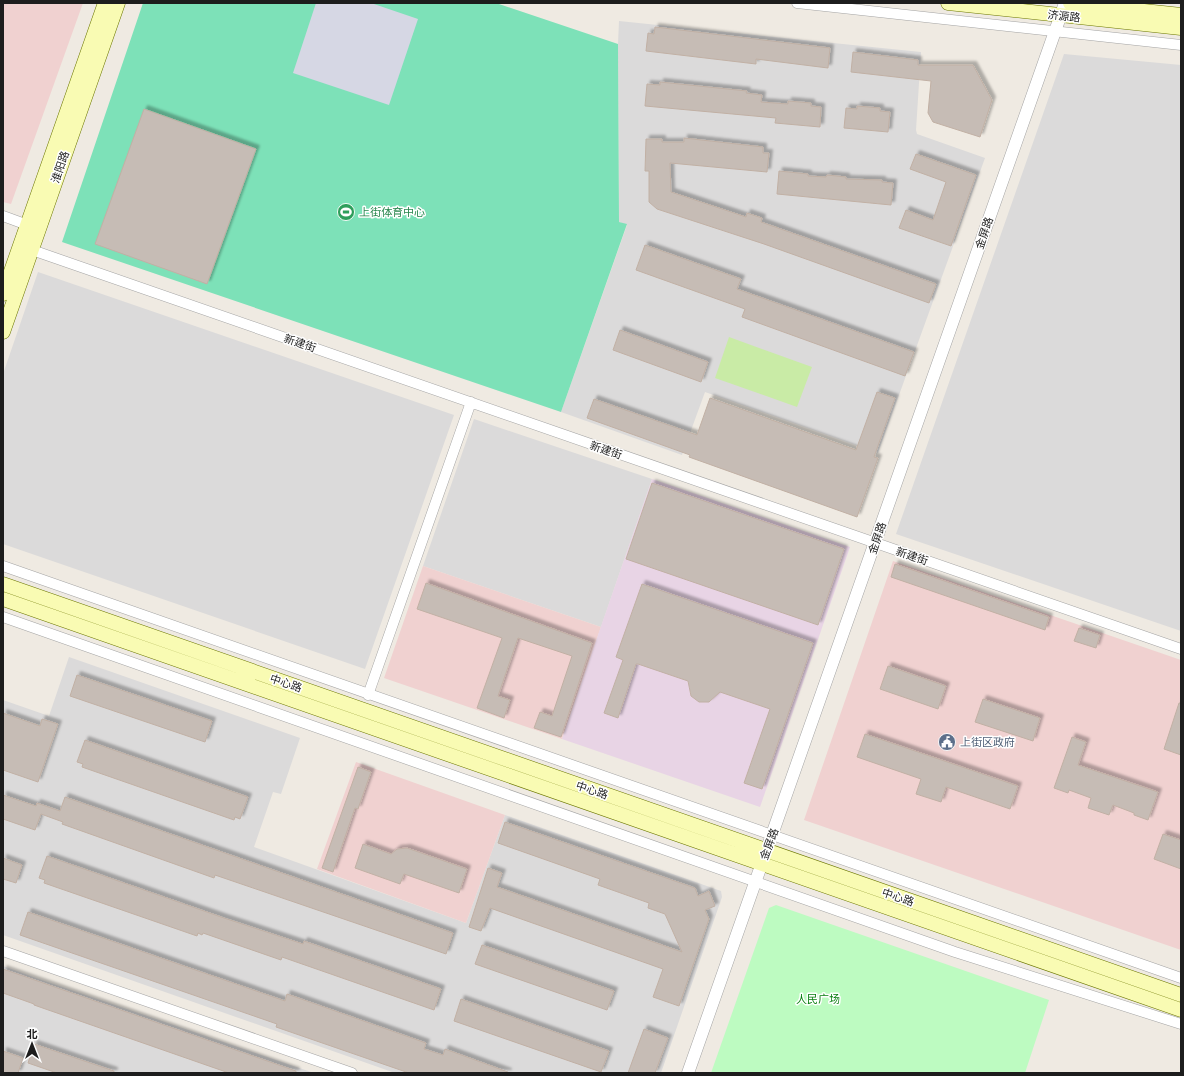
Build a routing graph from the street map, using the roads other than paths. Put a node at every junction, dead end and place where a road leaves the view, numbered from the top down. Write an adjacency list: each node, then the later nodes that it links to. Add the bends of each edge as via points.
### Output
1 (105, 3): 12 (main road, 淮阳路)
2 (118, 3): 12 (main road, 淮阳路)
3 (798, 3): 9 (street)
4 (948, 3): 6 (main road, 济源路)
5 (1070, 3): 7 (main road, 济源路)
6 (1062, 9): 8 (main road, 济源路); 9 (street, 金屏路)
7 (1181, 15)
8 (1181, 28)
9 (1055, 31): 10 (street); 17 (street, 金屏路)
10 (1181, 45)
11 (3, 216): 12 (street)
12 (33, 227): 13 (main road, 淮阳路); 14 (main road, 淮阳路)
13 (32, 250): 15 (main road, 淮阳路); 16 (street, 新建街)
14 (3, 294)
15 (3, 332)
16 (470, 402): 17 (street, 新建街); 23 (street)
17 (876, 543): 22 (street, 新建街); 24 (street, 金屏路)
18 (3, 566): 23 (street)
19 (3, 584): 25 (main road, 中心路)
20 (3, 599): 26 (main road, 中心路)
21 (3, 617): 27 (street)
22 (1181, 649)
23 (368, 695): 24 (street)
24 (772, 835): 25 (street, 金屏路); 29 (street)
25 (766, 850): 26 (street, 金屏路); 30 (main road, 中心路)
26 (762, 864): 27 (street, 金屏路); 31 (main road, 中心路)
27 (755, 882): 32 (street, via 955,952); 34 (street, 金屏路)
28 (3, 951): 33 (street)
29 (1181, 978)
30 (1181, 995)
31 (1181, 1010)
32 (1181, 1024)
33 (352, 1073)
34 (688, 1073)

